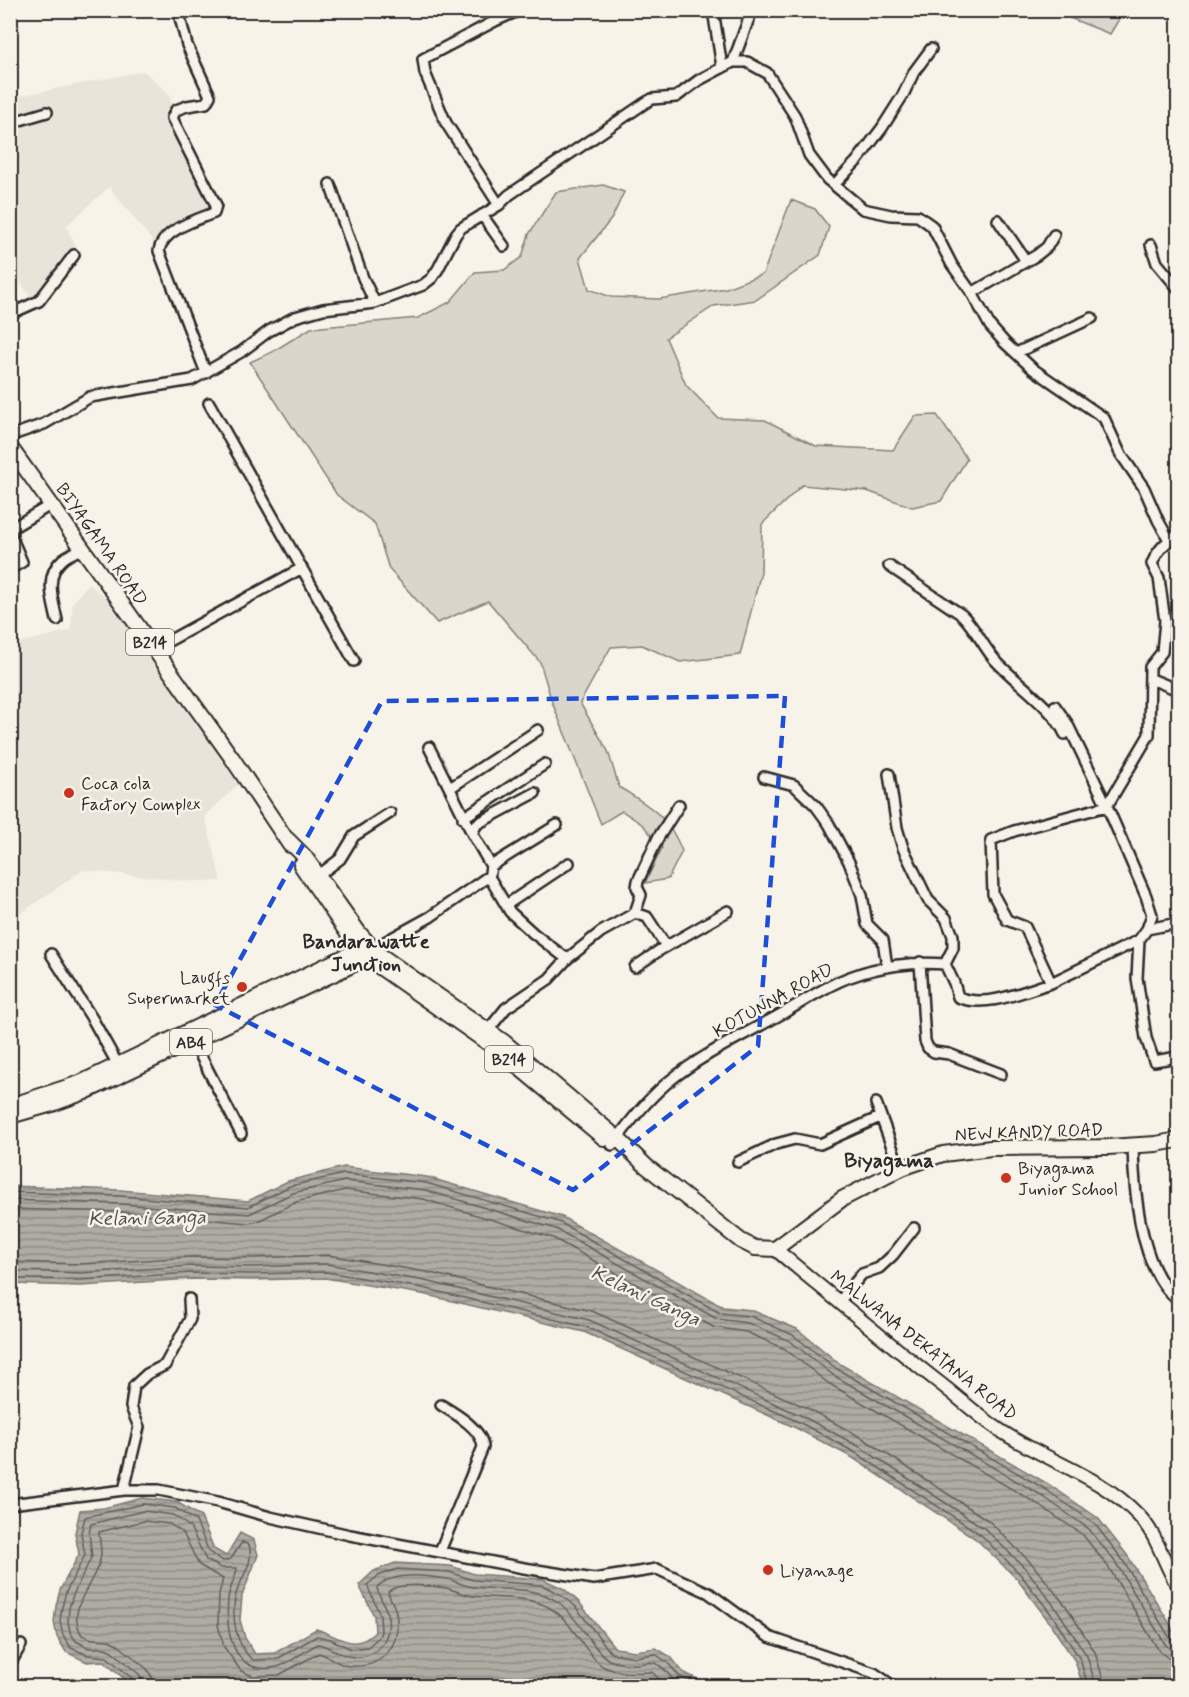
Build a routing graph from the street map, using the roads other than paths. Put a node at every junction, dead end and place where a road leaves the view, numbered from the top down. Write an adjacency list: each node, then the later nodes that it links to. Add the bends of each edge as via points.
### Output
1 (178, 10): 26 (street, via 187,45 210,96 206,103 176,110 172,118 216,205 214,213 165,237 159,251)
2 (520, 10): 12 (street, via 423,59 446,123)
3 (713, 10): 7 (street)
4 (752, 10): 6 (street)
5 (931, 49): 11 (street, via 882,128)
6 (733, 62): 7 (street); 11 (street, via 747,62 767,73 795,116 809,155)
7 (722, 67): 12 (street, via 676,97 645,103)
8 (47, 112): 9 (street)
9 (10, 123)
10 (330, 184): 22 (street)
11 (834, 185): 21 (street, via 862,209 918,216 932,226)
12 (499, 205): 13 (street)
13 (482, 215): 17 (street); 22 (street, via 456,234 432,278)
14 (998, 220): 19 (street)
15 (1053, 235): 19 (street, via 1047,247)
16 (1151, 245): 20 (street, via 1157,263)
17 (504, 246)
18 (74, 255): 23 (street, via 39,301)
19 (1026, 261): 21 (street)
20 (1179, 288)
21 (972, 293): 25 (street, via 990,326)
22 (375, 303): 26 (street, via 323,309 295,317)
23 (10, 314)
24 (1092, 318): 25 (street)
25 (1017, 352): 32 (street, via 1034,369 1104,418)
26 (206, 373): 28 (street, via 192,380 90,397 44,424)
27 (209, 403): 35 (street)
28 (10, 436)
29 (10, 447): 30 (main road, BIYAGAMA ROAD / B214)
30 (52, 504): 33 (main road, BIYAGAMA ROAD / B214); 36 (street, via 12,528 11,536 22,562)
31 (1179, 534): 32 (street)
32 (1169, 540): 40 (street, via 1152,564 1159,578 1165,621 1162,652 1150,667)
33 (83, 548): 37 (street, via 61,561 53,572 50,588); 38 (main road, BIYAGAMA ROAD / B214)
34 (889, 566): 45 (street, via 962,615 994,659 1052,715 1073,747)
35 (302, 568): 38 (street); 39 (street)
36 (10, 569)
37 (57, 620)
38 (154, 649): 57 (main road, BIYAGAMA ROAD / B214)
39 (354, 661)
40 (1151, 679): 41 (street); 52 (street, via 1149,735)
41 (1179, 690)
42 (1055, 706): 45 (street)
43 (538, 730): 49 (street)
44 (429, 747): 49 (street)
45 (1080, 751): 52 (street)
46 (545, 764): 54 (street)
47 (889, 774): 73 (street, via 903,848 928,900 946,918 953,936 953,948)
48 (764, 777): 75 (street, via 794,785 829,824 862,895 867,924 883,940)
49 (450, 788): 54 (street)
50 (535, 793): 56 (street, via 477,824)
51 (679, 806): 64 (street, via 658,838 638,881 641,895)
52 (1107, 806): 66 (street, via 1152,915); 76 (street, via 991,840 993,894 1007,920 1025,927)
53 (390, 813): 60 (street, via 354,836 340,859)
54 (463, 818): 56 (street)
55 (556, 825): 59 (street)
56 (472, 833): 59 (street)
57 (287, 839): 60 (main road, BIYAGAMA ROAD / B214); 69 (main road, BIYAGAMA ROAD / B214, via 299,862)
58 (569, 863): 62 (street)
59 (491, 866): 61 (street)
60 (319, 875): 69 (main road, BIYAGAMA ROAD / B214)
61 (489, 879): 62 (street); 69 (street)
62 (506, 905): 71 (street, via 533,933)
63 (728, 911): 68 (street)
64 (635, 913): 68 (street, via 647,917); 71 (street, via 601,932)
65 (1179, 923): 66 (street)
66 (1147, 929): 67 (street)
67 (1139, 940): 76 (street); 79 (street, via 1137,978 1148,1045 1154,1061)
68 (666, 946): 74 (street)
69 (369, 951): 77 (main road, B214); 78 (main road, AB4)
70 (51, 954): 80 (street)
71 (567, 959): 77 (street, via 549,979 506,1008)
72 (920, 962): 73 (street, KOTUNNA ROAD); 75 (street, KOTUNNA ROAD); 81 (street, via 928,1048)
73 (945, 964): 76 (street, via 958,997 965,1000 1002,998)
74 (635, 967)
75 (887, 967): 88 (street, KOTUNNA ROAD, via 832,984 696,1063 655,1093)
76 (1051, 983)
77 (485, 1035): 88 (main road, B214)
78 (191, 1036): 80 (main road, AB4); 84 (main road, AB4, via 85,1092); 86 (street)
79 (1179, 1057)
80 (118, 1065): 83 (main road, AB4, via 62,1090)
81 (1001, 1074)
82 (876, 1103): 85 (street)
83 (10, 1106)
84 (10, 1116)
85 (880, 1117): 90 (street, via 820,1144 795,1138); 91 (street)
86 (240, 1134)
87 (1179, 1140): 89 (main road, NEW KANDY ROAD)
88 (615, 1141): 93 (main road, B214, via 741,1241 755,1248)
89 (1133, 1146): 91 (main road, NEW KANDY ROAD, via 968,1150); 95 (street, via 1139,1217 1145,1239 1162,1282)
90 (738, 1162)
91 (900, 1169): 93 (main road, NEW KANDY ROAD, via 842,1199)
92 (914, 1228): 96 (street, via 893,1256 879,1268 862,1274)
93 (775, 1249): 96 (main road, MALWANA DEKATANA ROAD)
94 (189, 1299): 98 (street, via 189,1319 165,1365 134,1386 132,1407 139,1426)
95 (1179, 1300)
96 (839, 1302): 101 (main road, MALWANA DEKATANA ROAD, via 1000,1430 1124,1502 1153,1534)
97 (441, 1405): 100 (street, via 478,1433 483,1448)
98 (124, 1490): 99 (street); 100 (street, via 159,1490 350,1535)
99 (10, 1504)
100 (440, 1551): 104 (street, via 594,1579 657,1569 709,1593 769,1637 874,1673)
101 (1179, 1586)
102 (21, 1645): 103 (street)
103 (10, 1664)
104 (893, 1686)

